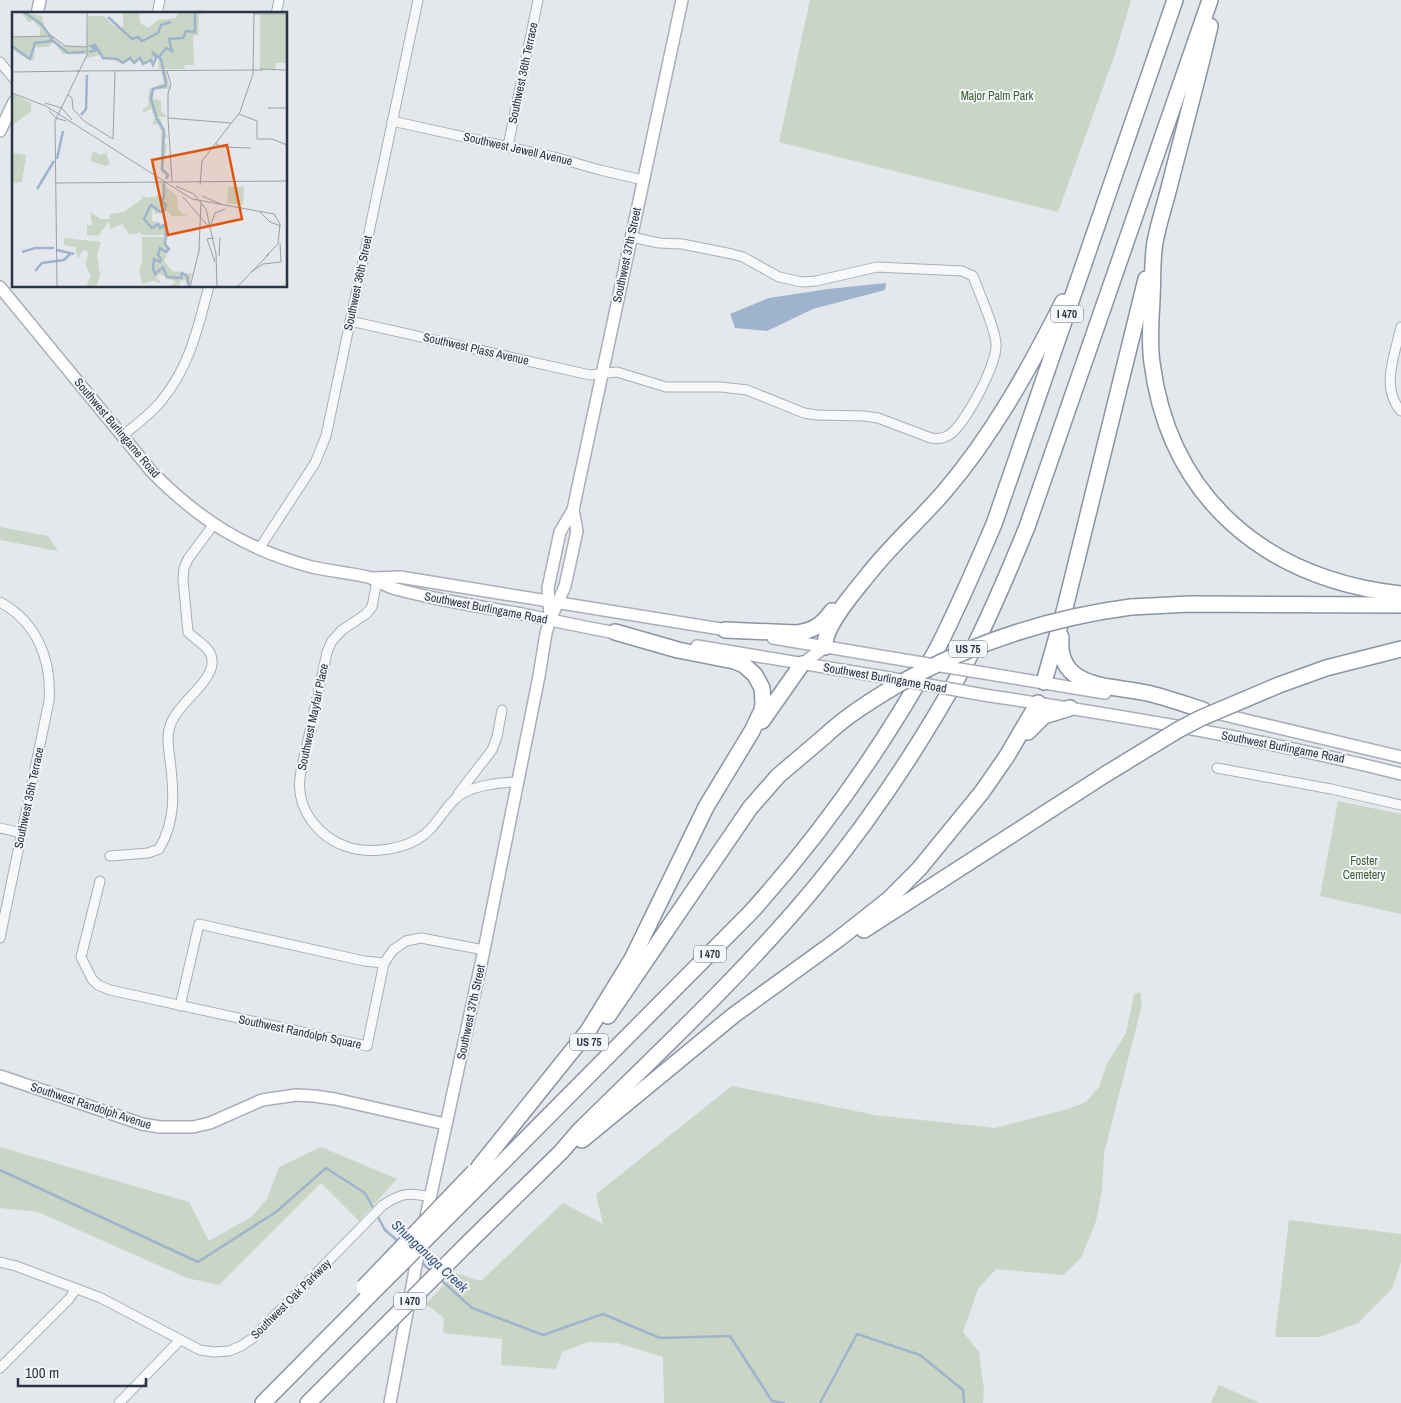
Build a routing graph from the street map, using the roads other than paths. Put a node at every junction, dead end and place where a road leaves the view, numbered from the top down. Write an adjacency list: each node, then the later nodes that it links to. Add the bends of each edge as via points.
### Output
1 (418, 0): 10 (street, Southwest 36th Street)
2 (538, 0): 12 (street, Southwest 36th Terrace)
3 (682, 0): 13 (main road, Southwest 37th Street)
4 (1175, 0): 16 (highway, I 470)
5 (1210, 0): 65 (highway, I 470, via 1027,527 1002,589 968,658 889,789 814,888 731,979)
6 (1216, 0): 15 (highway)
7 (0, 62): 8 (street)
8 (12, 77)
9 (12, 106): 11 (main road)
10 (392, 121): 12 (street, Southwest Jewell Avenue); 19 (street, Southwest 36th Street)
11 (0, 131)
12 (508, 146): 13 (street, Southwest Jewell Avenue)
13 (643, 180): 14 (main road, Southwest 37th Street)
14 (631, 237): 21 (main road, Southwest 37th Street); 21 (street, Southwest Plass Avenue, via 732,254 779,277 802,282 877,267 968,273 973,276 996,339 995,356 968,412 949,435 934,439 878,418 804,413 747,390 721,386 666,387 617,372)
15 (1155, 244): 29 (highway, via 1150,340 1156,387 1166,426 1203,492 1232,524 1289,562 1333,580); 33 (highway)
16 (1088, 252): 24 (highway, via 1017,388 981,444); 66 (highway, I 470, via 994,524 957,608 886,736 805,849 751,912)
17 (0, 287): 23 (main road, Southwest Burlingame Road)
18 (208, 288): 23 (street, via 184,368 161,402)
19 (350, 321): 21 (street, Southwest Plass Avenue, via 590,375); 27 (street, Southwest 36th Street, via 322,449)
20 (1401, 327): 22 (street, via 1390,378 1391,394)
21 (602, 373): 25 (main road, Southwest 37th Street)
22 (1401, 411)
23 (122, 436): 26 (main road, Southwest Burlingame Road, via 178,498)
24 (944, 492): 35 (highway, via 897,532 816,628 796,633); 37 (highway, via 866,576 829,628)
25 (573, 510): 31 (main road, Southwest 37th Street, via 560,532 548,588); 31 (main road, Southwest 37th Street, via 577,531 566,586)
26 (214, 524): 27 (main road, Southwest Burlingame Road); 56 (street, via 188,559 183,580 188,632 206,646 213,662 205,680 185,701 170,726 168,740 174,805 169,829 159,849)
27 (259, 549): 28 (main road, Southwest Burlingame Road, via 314,567)
28 (373, 579): 31 (main road, Southwest Burlingame Road, via 400,576); 34 (main road, Southwest Burlingame Road, via 392,588 433,598); 52 (street, Southwest Mayfair Place, via 372,607 342,630 327,652 300,779 303,804 318,830 326,836 346,846 370,850 400,846 419,838)
29 (1401, 594)
30 (0, 602): 55 (street, Southwest 35th Terrace, via 23,619 40,643 50,673 49,701)
31 (553, 603): 34 (main road, Southwest 37th Street); 35 (main road, Southwest Burlingame Road)
32 (1401, 605): 66 (highway, US 75, bridge, via 1190,604 1090,612 1023,629 972,647 930,666 882,694 837,724 778,776 750,808 596,1032)
33 (1064, 608): 41 (highway); 45 (highway, via 1060,646 1064,662 1073,674 1095,684 1146,693)
34 (550, 620): 36 (main road, Southwest Burlingame Road); 50 (main road, Southwest 37th Street)
35 (725, 630): 37 (main road, Southwest Burlingame Road)
36 (615, 632): 39 (main road, Southwest Burlingame Road); 46 (highway, via 678,650 734,661 750,668 763,695 762,710)
37 (825, 646): 39 (main road); 40 (main road, via 831,662); 41 (main road, Southwest Burlingame Road, bridge)
38 (1401, 649): 62 (highway, bridge, via 1279,684 1178,730 830,952)
39 (802, 664): 40 (main road, Southwest Burlingame Road); 46 (highway)
40 (846, 671): 42 (main road, Southwest Burlingame Road, bridge)
41 (1044, 682): 42 (main road); 45 (main road, Southwest Burlingame Road)
42 (1038, 703): 43 (main road, Southwest Burlingame Road); 51 (highway)
43 (1070, 708): 49 (main road, Southwest Burlingame Road, via 1268,743); 51 (highway, via 1044,716 1034,725 1004,773)
44 (502, 710): 52 (street, Southwest Mayfair Place, via 492,750)
45 (1203, 710): 47 (main road, Southwest Burlingame Road)
46 (752, 731): 66 (highway, via 706,807 632,959 588,1030)
47 (1401, 757)
48 (1217, 768): 53 (street)
49 (1401, 774)
50 (518, 782): 52 (street, Southwest Mayfair Place, via 474,789); 59 (main road, Southwest 37th Street)
51 (982, 792): 62 (highway, via 919,869 888,900)
52 (454, 800)
53 (1401, 805)
54 (0, 828): 55 (street)
55 (22, 833): 58 (street, Southwest 35th Terrace)
56 (110, 856)
57 (100, 881): 61 (street, Southwest Randolph Square, via 81,957 92,980 104,988)
58 (0, 938)
59 (484, 950): 60 (street, via 417,938 401,944); 64 (main road, Southwest 37th Street)
60 (384, 963): 61 (street, via 199,924); 61 (street, Southwest Randolph Square, via 367,1046)
61 (180, 1006)
62 (712, 1034): 65 (highway, via 586,1138)
63 (0, 1076): 64 (main road, Southwest Randolph Avenue, via 160,1128 210,1123 262,1100 296,1095 343,1101)
64 (445, 1124): 67 (main road, Southwest 37th Street)
65 (561, 1152): 74 (highway, I 470, bridge)
66 (478, 1175): 73 (highway, I 470, bridge)
67 (430, 1197): 70 (street, Southwest Oak Parkway, via 406,1194 383,1205 247,1342 229,1351 214,1352 200,1350); 75 (main road, Southwest 37th Street)
68 (0, 1262): 69 (street, Southwest Oak Parkway)
69 (76, 1289): 70 (street, Southwest Oak Parkway, via 101,1298); 71 (street)
70 (180, 1340): 72 (street)
71 (0, 1368)
72 (118, 1403)
73 (263, 1403)
74 (308, 1403)
75 (390, 1403)

